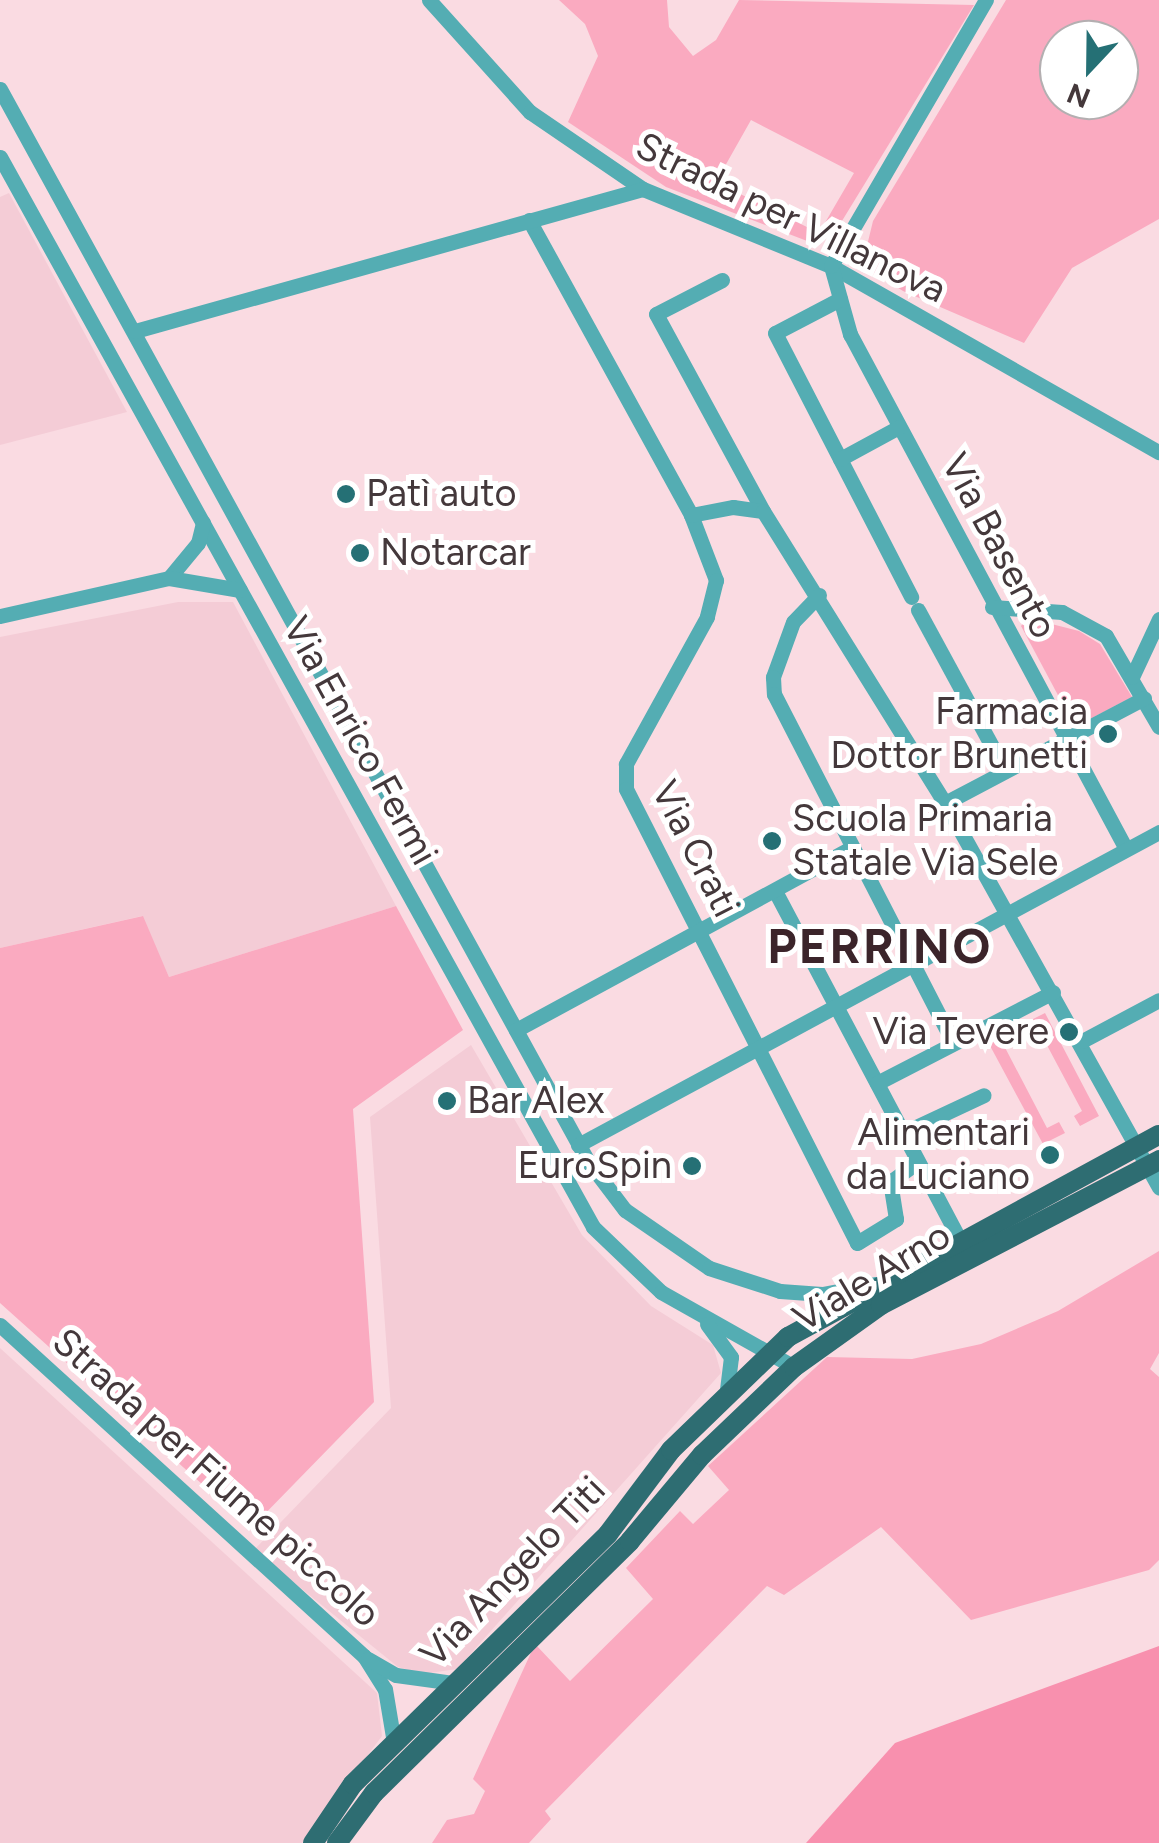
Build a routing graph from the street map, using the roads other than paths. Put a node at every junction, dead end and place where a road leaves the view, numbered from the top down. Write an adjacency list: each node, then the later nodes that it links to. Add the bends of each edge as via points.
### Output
1 (429, 0): 5 (street, Strada per Villanova, via 530,112)
2 (986, 0): 7 (street)
3 (0, 89): 10 (street, Via Enrico Fermi)
4 (0, 157): 16 (street, Via Enrico Fermi)
5 (643, 189): 6 (street); 7 (street, Strada per Villanova)
6 (529, 220): 10 (street); 15 (street, Via Crati)
7 (831, 266): 9 (street, Via Basento); 12 (street, Strada per Villanova)
8 (722, 280): 14 (street, via 656,314)
9 (840, 298): 11 (street, Via Basento, via 850,334); 13 (street, via 775,333)
10 (135, 331): 39 (street, Via Enrico Fermi)
11 (899, 427): 13 (street); 20 (street, Via Basento)
12 (1159, 452)
13 (840, 459): 27 (street)
14 (763, 511): 15 (street, via 733,506); 19 (street)
15 (691, 515): 34 (street, Via Crati, via 716,580 707,617 623,778)
16 (202, 523): 17 (street, via 198,543); 18 (street, Via Enrico Fermi)
17 (170, 578): 18 (street); 21 (street)
18 (240, 590): 54 (street, Via Enrico Fermi, via 593,1227 628,1266)
19 (819, 595): 28 (street); 30 (street, via 793,622 773,677 774,694)
20 (992, 607): 23 (street, via 1031,605 1090,625 1106,636); 26 (street, Via Basento)
21 (0, 616)
22 (1159, 619): 23 (street)
23 (1132, 677): 24 (street)
24 (1144, 698): 25 (street); 26 (street)
25 (1159, 727)
26 (1067, 736): 27 (street); 31 (street, Via Basento)
27 (1005, 770): 28 (street)
28 (945, 803): 33 (street)
29 (1159, 832): 31 (street)
30 (850, 849): 32 (street); 35 (street)
31 (1126, 849): 33 (street)
32 (775, 891): 34 (street); 38 (street)
33 (1006, 912): 35 (street); 36 (street)
34 (702, 933): 39 (street); 42 (street, Via Crati)
35 (910, 966): 38 (street); 41 (street)
36 (1053, 992): 40 (street); 41 (street)
37 (1159, 1000): 40 (street)
38 (838, 1006): 42 (street); 43 (street)
39 (516, 1030): 47 (street, Via Enrico Fermi)
40 (1082, 1042): 48 (street)
41 (954, 1044): 43 (street)
42 (759, 1046): 47 (street); 50 (street, Via Crati, via 857,1243 896,1219 890,1182)
43 (877, 1083): 45 (street)
44 (984, 1095): 45 (street)
45 (904, 1134): 50 (street)
46 (1159, 1134): 48 (main road, Viale Arno)
47 (578, 1145): 53 (street, Via Enrico Fermi, via 625,1210 709,1268 780,1291 822,1294)
48 (1137, 1146): 49 (street); 52 (main road, Viale Arno)
49 (1153, 1163): 51 (street); 57 (main road, Viale Arno, via 881,1305)
50 (916, 1164): 52 (street)
51 (1159, 1187)
52 (960, 1241): 53 (main road, Viale Arno)
53 (876, 1284): 56 (main road, Viale Arno)
54 (705, 1321): 56 (street, Via Enrico Fermi); 58 (street, Via Enrico Fermi, via 731,1357)
55 (0, 1325): 59 (street, Strada per Fiume piccolo)
56 (768, 1354): 57 (street, Via Enrico Fermi); 58 (main road, Via Angelo Titi)
57 (794, 1367): 63 (main road, Via Angelo Titi, via 702,1455 630,1542 374,1793)
58 (727, 1390): 60 (main road, Via Angelo Titi, via 608,1534)
59 (364, 1656): 60 (street, via 396,1675); 61 (street, Strada per Fiume piccolo, via 385,1689)
60 (454, 1684): 61 (main road, Via Angelo Titi)
61 (394, 1743): 62 (main road, Via Angelo Titi, via 354,1784)
62 (313, 1843)
63 (337, 1843)

